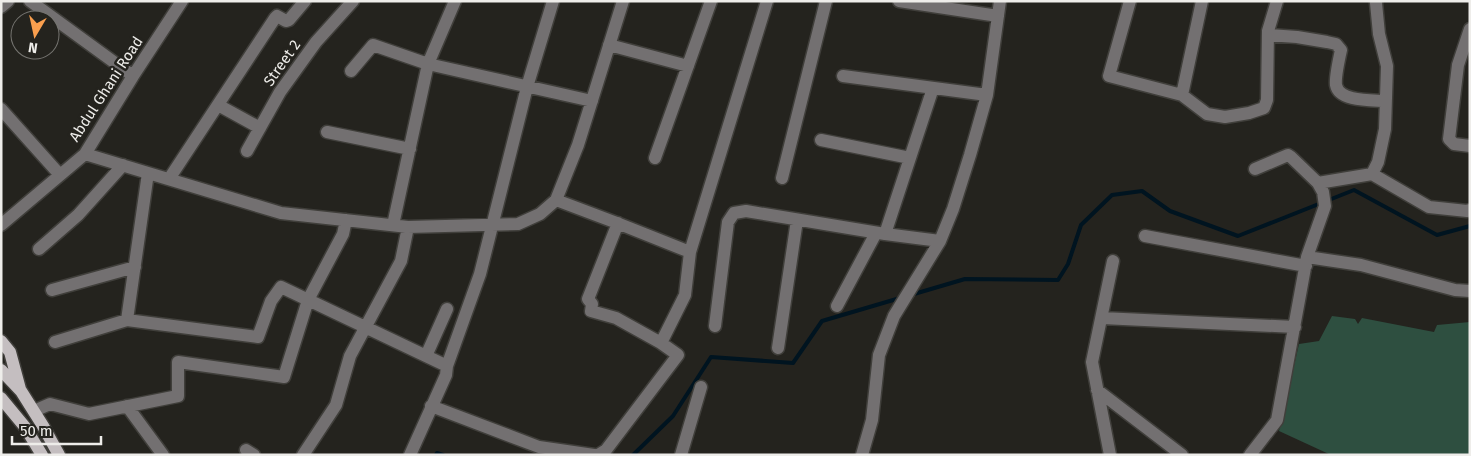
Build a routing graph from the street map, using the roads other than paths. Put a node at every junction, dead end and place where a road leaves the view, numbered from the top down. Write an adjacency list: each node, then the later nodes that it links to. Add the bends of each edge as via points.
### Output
1 (8, 1): 19 (street)
2 (30, 1): 27 (street)
3 (182, 1): 27 (street, Abdul Ghani Road)
4 (305, 1): 35 (street, via 289,20 275,18)
5 (353, 1): 37 (street, Street 2, via 316,42 280,92)
6 (455, 1): 24 (street)
7 (553, 1): 29 (street)
8 (623, 1): 23 (street)
9 (711, 1): 25 (street)
10 (767, 1): 67 (street)
11 (826, 1): 51 (street)
12 (899, 1): 17 (street)
13 (1000, 1): 20 (street)
14 (1130, 1): 32 (street, via 1110,76)
15 (1202, 1): 32 (street)
16 (1277, 1): 22 (street)
17 (918, 3): 20 (street)
18 (1376, 4): 34 (street, via 1387,66)
19 (1, 7)
20 (998, 16): 31 (street)
21 (1470, 29): 40 (street, via 1458,65 1449,131 1449,139 1454,144)
22 (1268, 35): 32 (street, via 1267,100 1264,108 1225,117 1207,114); 34 (street, via 1336,44 1340,50 1336,85 1339,92 1347,97)
23 (609, 45): 25 (street); 33 (street)
24 (428, 64): 26 (street, via 373,44); 29 (street); 41 (street)
25 (688, 66): 44 (street)
26 (351, 71)
27 (133, 76): 43 (street, Abdul Ghani Road)
28 (843, 76): 30 (street)
29 (527, 87): 33 (street); 61 (street)
30 (933, 88): 31 (street); 45 (street)
31 (986, 95): 65 (street)
32 (1182, 95)
33 (592, 101): 54 (street)
34 (1385, 101): 49 (street, via 1385,129)
35 (218, 105): 37 (street); 52 (street)
36 (1, 109): 50 (street)
37 (260, 128): 42 (street, Street 2)
38 (327, 132): 41 (street)
39 (821, 140): 45 (street)
40 (1470, 146)
41 (410, 149): 60 (street)
42 (247, 150)
43 (85, 154): 46 (street); 50 (street, Abdul Ghani Road)
44 (655, 158)
45 (910, 158): 63 (street)
46 (123, 165): 48 (street); 66 (street, via 78,215)
47 (1255, 169): 53 (street, via 1288,155)
48 (148, 173): 52 (street); 70 (street)
49 (1372, 174): 53 (street); 55 (street, via 1429,207)
50 (60, 175): 59 (street, Abdul Ghani Road)
51 (782, 178)
52 (169, 179): 56 (street, via 281,213)
53 (1320, 187): 69 (street, via 1325,206)
54 (556, 200): 58 (street); 61 (street, via 540,214 518,224)
55 (1470, 210)
56 (346, 220): 60 (street); 73 (street, via 344,234)
57 (797, 220): 63 (street); 78 (street, via 746,211 734,213 728,222); 84 (street)
58 (618, 223): 67 (street); 83 (street, via 588,299 592,304 591,311 616,318)
59 (1, 224)
60 (393, 225): 62 (street)
61 (493, 225): 62 (street); 86 (street, via 480,274)
62 (408, 226): 80 (street, via 401,261)
63 (880, 234): 65 (street); 74 (street)
64 (1145, 236): 69 (street)
65 (940, 241): 103 (street, via 894,316 879,355 872,420)
66 (39, 248)
67 (690, 252): 83 (street, via 685,295)
68 (1113, 261): 76 (street)
69 (1307, 262): 72 (street, via 1361,265 1455,290); 79 (street)
70 (135, 268): 71 (street); 77 (street)
71 (52, 290)
72 (1470, 291)
73 (308, 300): 77 (street, via 281,287 271,301 258,336); 80 (street); 92 (street, via 284,377 178,362 178,396)
74 (837, 306)
75 (447, 309): 85 (street)
76 (1102, 318): 79 (street); 89 (street, via 1092,362)
77 (128, 320): 82 (street)
78 (715, 326)
79 (1295, 327): 106 (street, via 1277,420)
80 (366, 328): 85 (street); 98 (street, via 350,356 336,405)
81 (1, 341): 90 (main road, via 10,352)
82 (55, 342)
83 (661, 343): 101 (street, via 678,355 606,450)
84 (778, 348)
85 (426, 356): 86 (street)
86 (447, 366): 93 (street)
87 (1, 370): 90 (main road)
88 (701, 387): 102 (street)
89 (1097, 390): 104 (street); 105 (street)
90 (21, 391): 94 (main road)
91 (1, 398): 95 (main road, via 25,427)
92 (127, 406): 94 (street, via 90,414 50,404); 97 (street)
93 (432, 406): 99 (street); 100 (street, via 539,447)
94 (34, 411): 96 (main road)
95 (42, 455)
96 (59, 455)
97 (163, 455)
98 (303, 455)
99 (410, 455)
100 (594, 455)
101 (598, 455)
102 (681, 455)
103 (862, 455)
104 (1110, 455)
105 (1182, 455)
106 (1250, 455)

